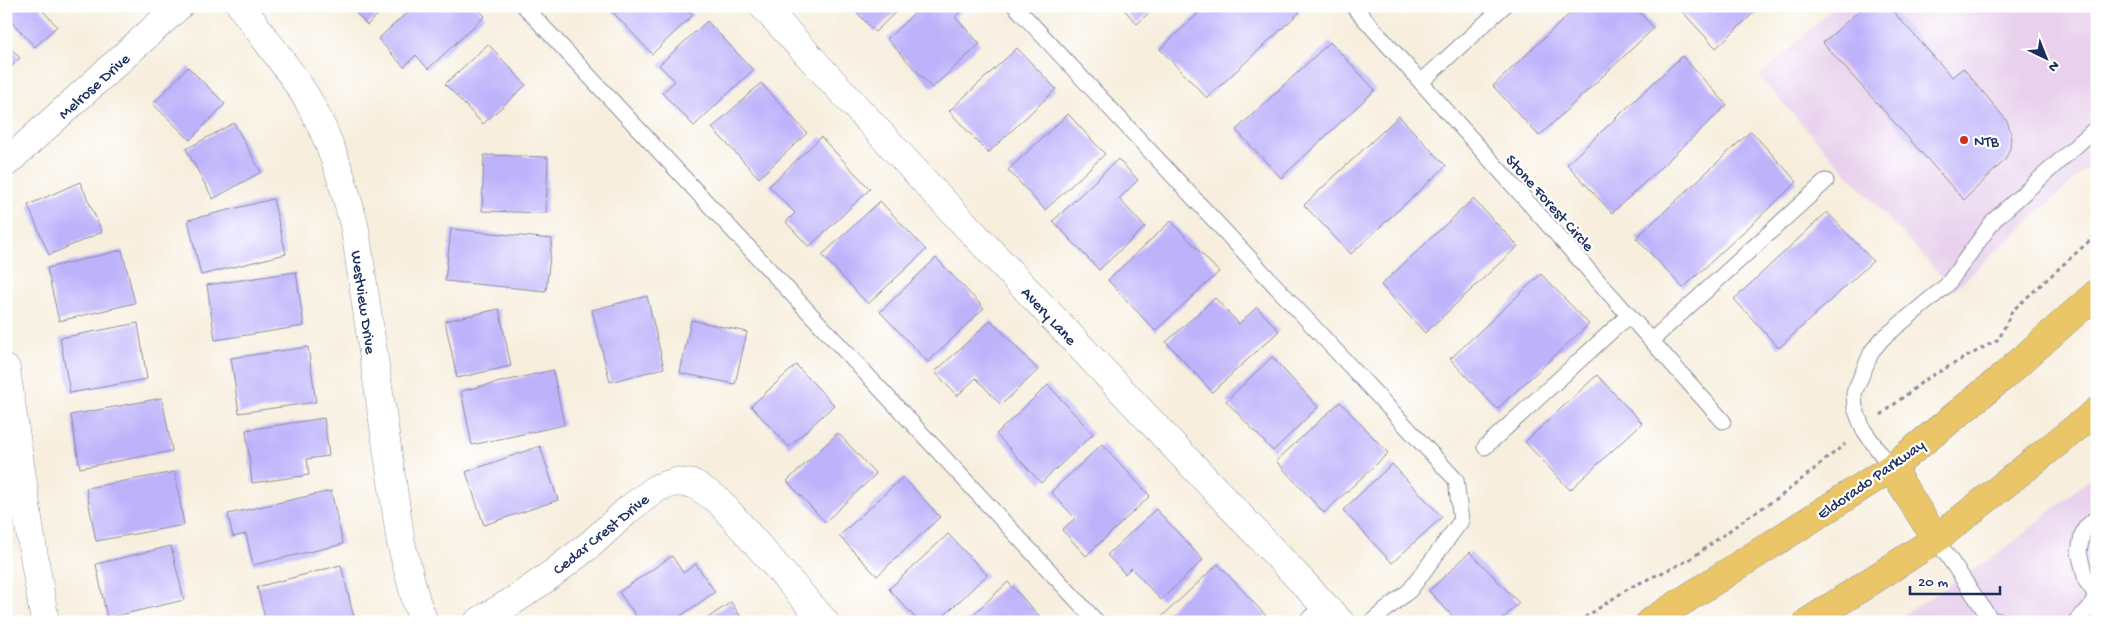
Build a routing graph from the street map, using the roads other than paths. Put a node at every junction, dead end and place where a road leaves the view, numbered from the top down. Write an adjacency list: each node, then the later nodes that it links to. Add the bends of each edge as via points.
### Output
1 (179, 6): 10 (street, Melrose Drive)
2 (242, 6): 26 (street, Westview Drive, via 307,99 342,180 355,229 402,543)
3 (524, 6): 29 (lane)
4 (763, 6): 23 (street, Avery Lane)
5 (1015, 6): 30 (lane, via 1456,480 1461,521 1410,590)
6 (1353, 6): 8 (lane, Stone Forest Circle)
7 (1504, 6): 8 (lane)
8 (1421, 82): 13 (lane, Stone Forest Circle)
9 (2097, 127): 19 (lane, via 1994,220 1947,285 1872,351 1854,393 1855,408 1863,429)
10 (6, 163)
11 (1826, 181): 14 (lane)
12 (2097, 293): 19 (main road, Eldorado Parkway, via 2011,370)
13 (1629, 315): 14 (lane, Stone Forest Circle); 18 (lane)
14 (1652, 340): 17 (lane, Stone Forest Circle)
15 (6, 369): 25 (street)
16 (2097, 411): 21 (main road)
17 (1723, 421)
18 (1485, 447)
19 (1891, 468): 21 (main road); 31 (main road, Eldorado Parkway)
20 (2097, 517): 22 (lane, via 2082,535 2079,552 2086,581)
21 (1936, 539): 24 (lane); 32 (main road)
22 (2096, 593): 34 (lane, via 2092,606)
23 (1323, 616)
24 (1990, 621): 33 (lane)
25 (45, 622)
26 (424, 622)
27 (478, 622): 28 (street, Cedar Crest Drive, via 552,574 657,488 675,482 694,484 718,500)
28 (825, 622)
29 (1097, 622)
30 (1371, 622)
31 (1650, 622)
32 (1808, 622)
33 (2008, 622)
34 (2075, 622)

